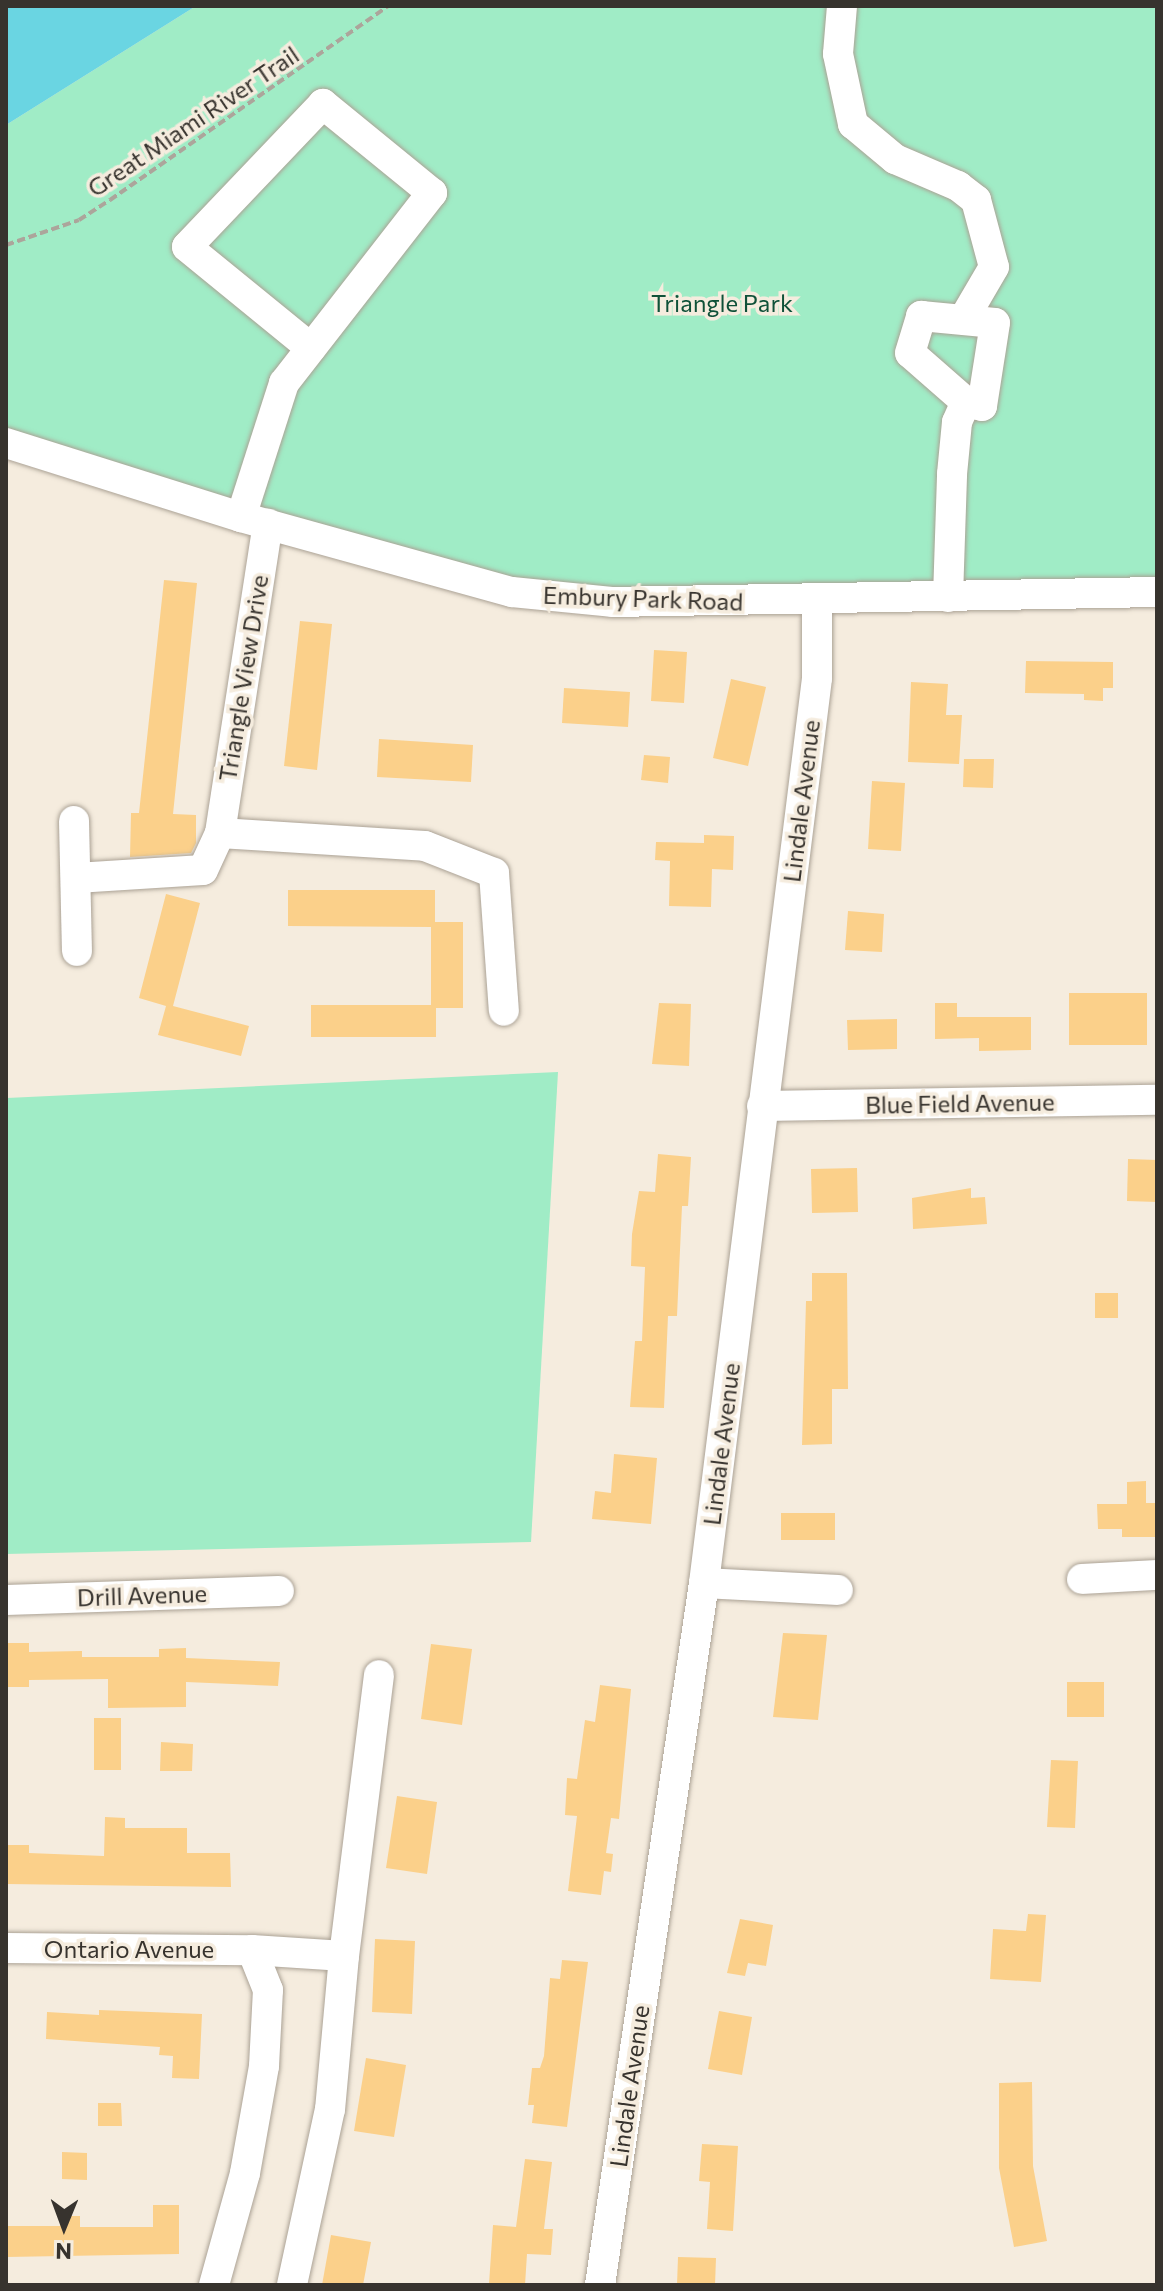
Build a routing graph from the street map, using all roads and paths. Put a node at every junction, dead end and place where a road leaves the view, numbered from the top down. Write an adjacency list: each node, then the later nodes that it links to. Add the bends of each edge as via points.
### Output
1 (388, 6): 3 (path, Great Miami River Trail, via 79,220)
2 (842, 6): 4 (street, via 838,54 853,124 895,159 958,186 976,200 994,267)
3 (6, 245)
4 (963, 320): 6 (street, via 995,323 982,406); 6 (street, via 921,316 910,353)
5 (311, 348): 5 (street, Triangle View Drive, via 432,193 323,104 187,247); 8 (street, Triangle View Drive, via 284,383)
6 (966, 402): 10 (street, via 957,422 952,474)
7 (6, 443): 8 (street, Embury Park Road)
8 (255, 520): 11 (street, Embury Park Road, via 512,592 612,602); 13 (street, Triangle View Drive)
9 (1157, 592): 10 (street, Embury Park Road)
10 (948, 597): 11 (street, Embury Park Road)
11 (817, 601): 18 (street, Lindale Avenue, via 817,678)
12 (74, 821): 14 (street)
13 (220, 833): 14 (street, Triangle View Drive, via 203,870); 16 (street, via 425,846 494,873)
14 (76, 878): 15 (street)
15 (77, 951)
16 (504, 1011)
17 (1157, 1100): 18 (street, Blue Field Avenue)
18 (762, 1106): 21 (street, Lindale Avenue)
19 (1157, 1575): 20 (street)
20 (1082, 1579)
21 (704, 1583): 22 (street); 31 (street, Lindale Avenue)
22 (838, 1590)
23 (279, 1591): 24 (street, Drill Avenue)
24 (6, 1600)
25 (379, 1675): 28 (street)
26 (6, 1948): 27 (street, Ontario Avenue)
27 (252, 1950): 28 (street, Ontario Avenue); 29 (street, via 268,1990 264,2066 245,2173)
28 (344, 1956): 30 (street, via 330,2109)
29 (214, 2285)
30 (292, 2285)
31 (600, 2285)

